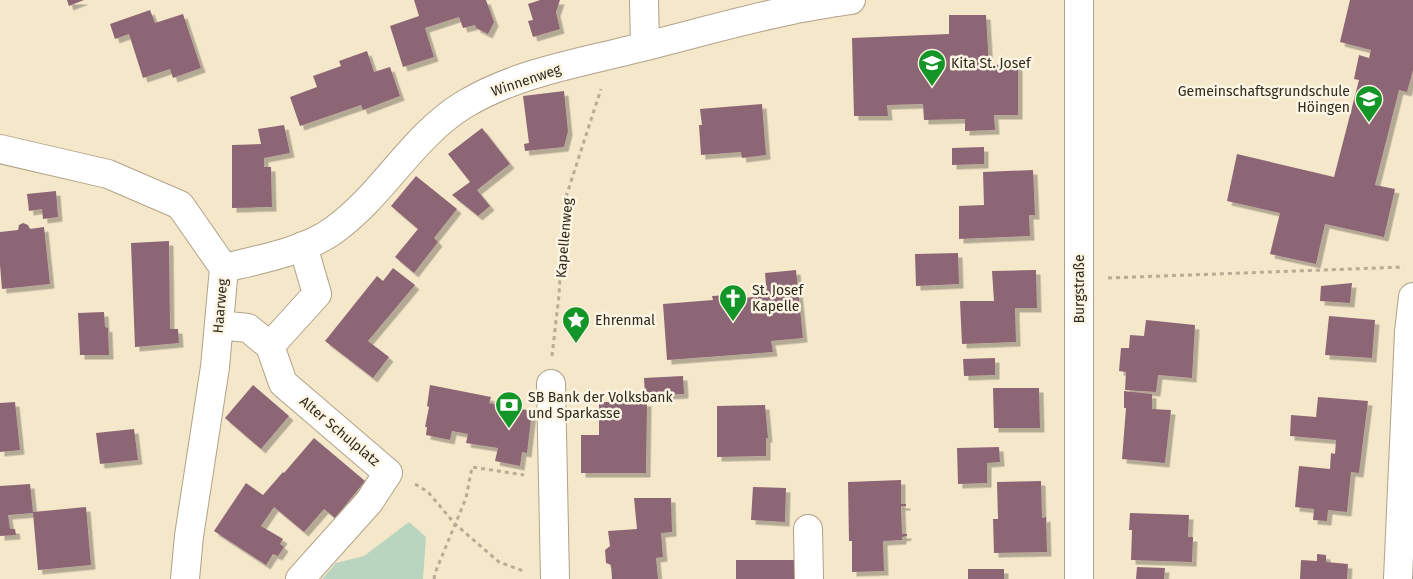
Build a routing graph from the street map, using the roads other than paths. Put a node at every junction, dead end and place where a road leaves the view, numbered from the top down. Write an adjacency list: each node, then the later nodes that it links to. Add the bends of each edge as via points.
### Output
1 (644, 0): 4 (street)
2 (851, 0): 4 (street, Winnenweg, via 792,10)
3 (1079, 0): 18 (street, Burgstraße)
4 (645, 46): 6 (street, Winnenweg, via 540,72 464,105 413,149 360,209 333,231)
5 (0, 149): 7 (street, Haarweg, via 108,174 180,205)
6 (304, 246): 7 (street, Winnenweg); 10 (street, via 317,294)
7 (224, 268): 9 (street, Haarweg)
8 (1413, 297): 12 (street, via 1409,332)
9 (219, 325): 10 (street, via 248,328); 15 (street, Haarweg)
10 (270, 346): 16 (street, Alter Schulplatz, via 283,383 388,472 369,502)
11 (551, 371): 14 (street, via 553,480)
12 (1408, 454): 19 (street)
13 (808, 529): 17 (street)
14 (544, 577)
15 (185, 579)
16 (300, 579)
17 (809, 579)
18 (1079, 579)
19 (1398, 579)

